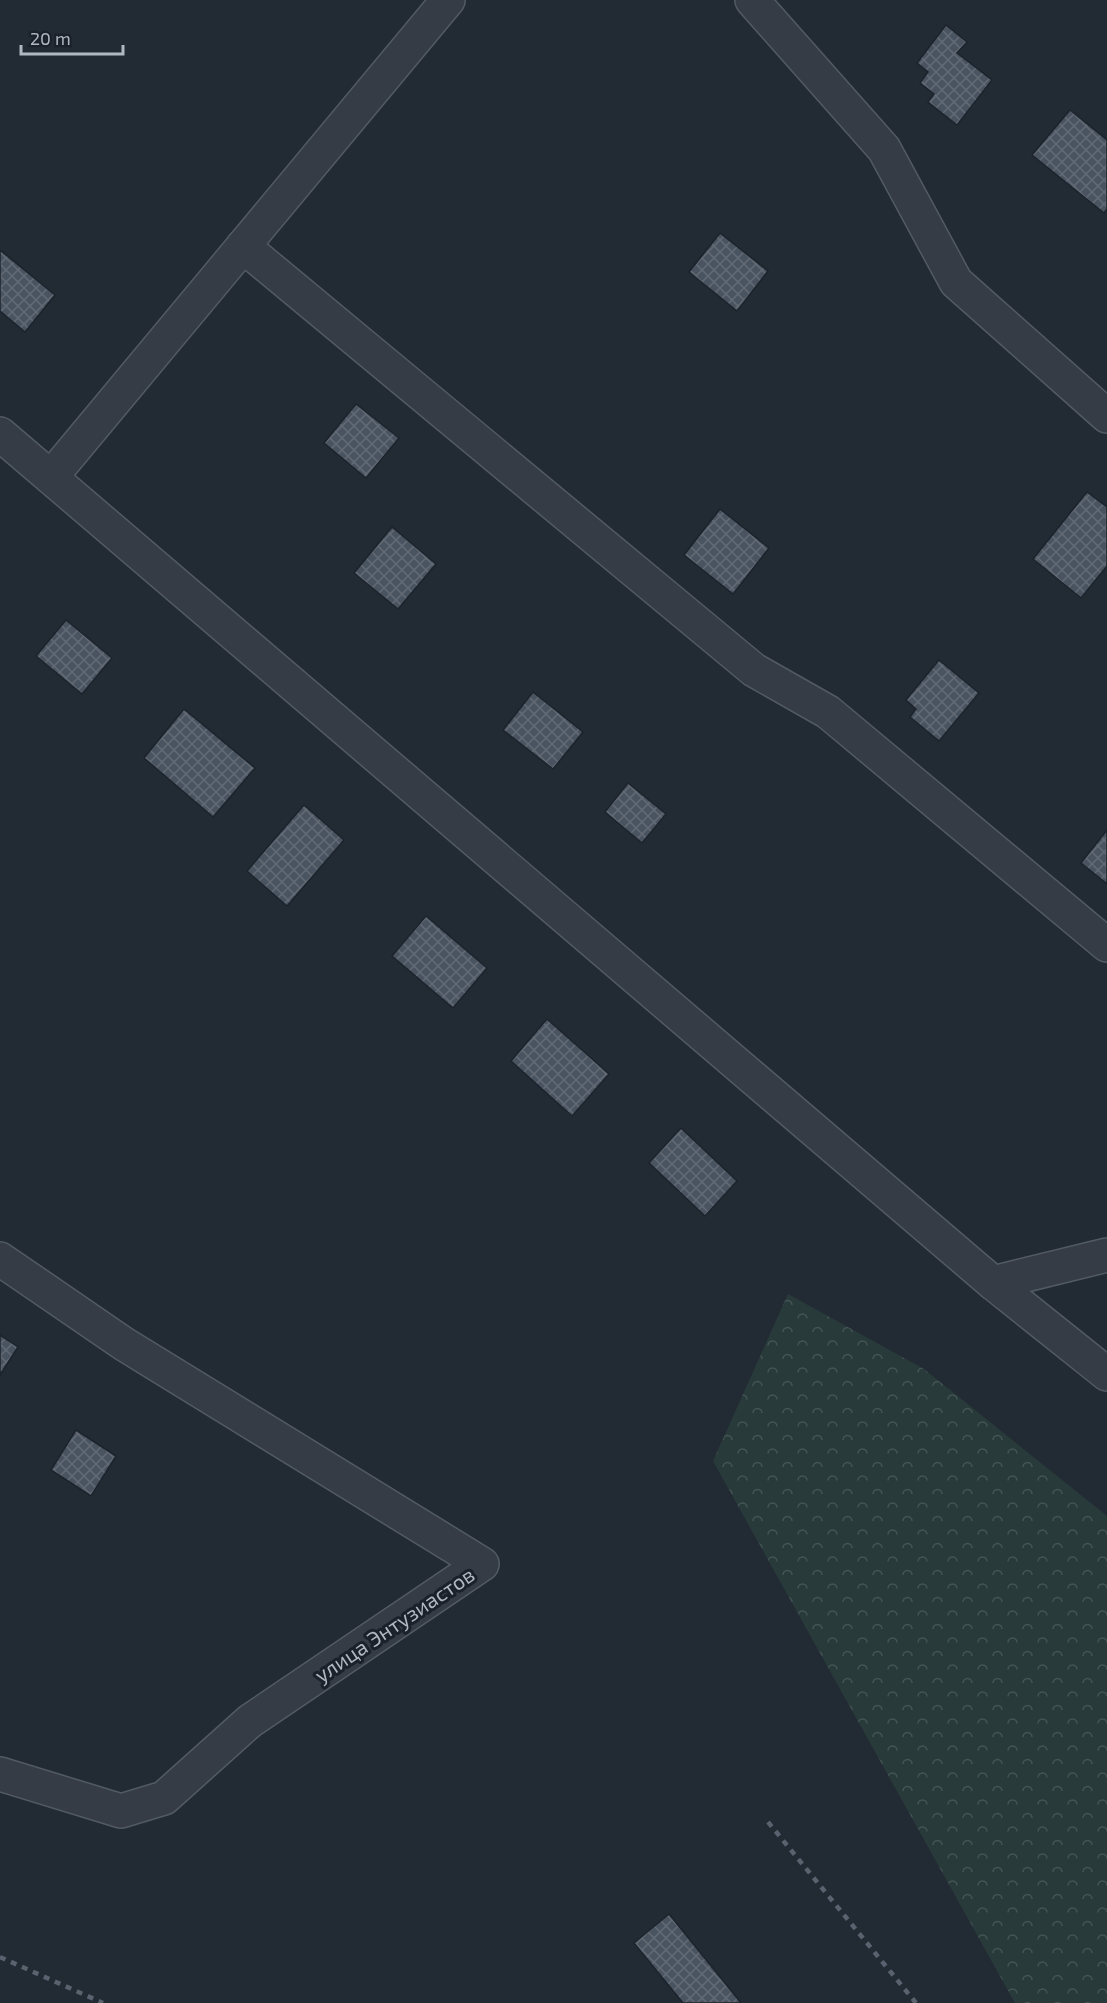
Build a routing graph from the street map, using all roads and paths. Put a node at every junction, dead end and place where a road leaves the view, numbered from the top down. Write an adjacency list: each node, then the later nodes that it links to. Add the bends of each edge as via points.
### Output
1 (448, 0): 3 (street)
2 (752, 0): 4 (street, via 885,149 957,282)
3 (243, 246): 6 (street); 7 (street, via 754,670 828,712)
4 (1107, 416)
5 (0, 434): 6 (street)
6 (51, 477): 10 (street)
7 (1107, 945)
8 (1107, 1256): 10 (street)
9 (0, 1259): 12 (street, улица Энтузиастов, via 124,1344 482,1564 250,1721 164,1798 121,1811)
10 (993, 1283): 11 (street)
11 (1107, 1374)
12 (0, 1774)

